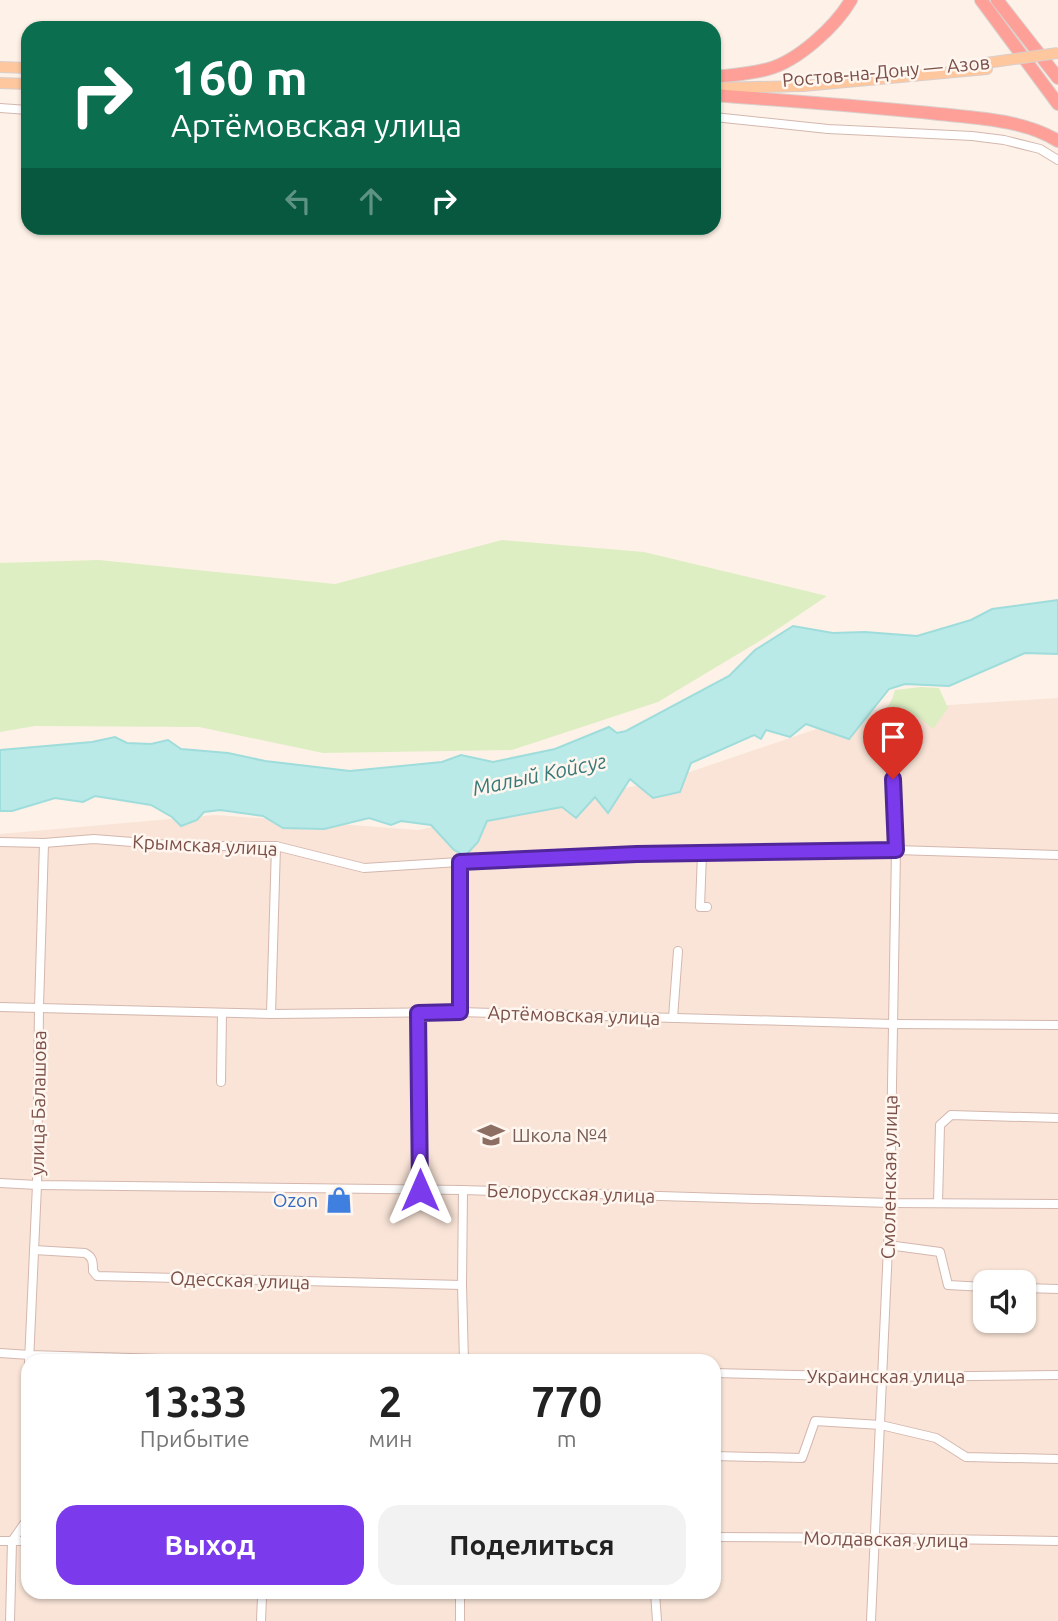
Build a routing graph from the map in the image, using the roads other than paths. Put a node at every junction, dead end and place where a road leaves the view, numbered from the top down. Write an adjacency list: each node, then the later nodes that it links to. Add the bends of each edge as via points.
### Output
1 (851, 0): 9 (highway, via 829,27 788,60)
2 (981, 0): 16 (highway)
3 (997, 0): 10 (highway)
4 (1058, 53): 6 (main road, Ростов-на-Дону — Азов, bridge)
5 (1058, 60): 6 (main road, Ростов-на-Дону — Азов)
6 (987, 66): 11 (main road, Ростов-на-Дону — Азов, via 803,80); 14 (main road, Ростов-на-Дону — Азов, via 803,86)
7 (0, 67): 8 (main road)
8 (21, 68)
9 (721, 78)
10 (1058, 78)
11 (721, 79)
12 (0, 83): 13 (main road)
13 (21, 84)
14 (721, 88)
15 (721, 96): 20 (highway, via 1003,121)
16 (1058, 104)
17 (0, 108): 18 (street)
18 (21, 110)
19 (721, 118): 21 (street, via 972,136 1040,149)
20 (1058, 141)
21 (1058, 160)
22 (891, 732): 26 (street, Смоленская улица)
23 (0, 842): 24 (street, Крымская улица)
24 (44, 844): 25 (street, Крымская улица, via 94,839 183,846); 33 (street, улица Балашова)
25 (276, 846): 29 (street, Крымская улица, via 364,868); 37 (street)
26 (896, 850): 27 (street, Крымская улица); 28 (street, Крымская улица); 39 (street, Смоленская улица)
27 (702, 853): 29 (street, Крымская улица); 30 (street, via 699,907)
28 (1058, 855)
29 (460, 862): 34 (street)
30 (707, 908)
31 (678, 951): 38 (street, Артёмовская улица)
32 (0, 1007): 33 (street, Артёмовская улица)
33 (39, 1007): 35 (street, Артёмовская улица); 44 (street, улица Балашова)
34 (460, 1012): 36 (street, Артёмовская улица); 38 (street, Артёмовская улица)
35 (222, 1013): 37 (street, Артёмовская улица); 41 (street)
36 (418, 1013): 37 (street, Артёмовская улица); 45 (street)
37 (271, 1014)
38 (673, 1018): 39 (street, Артёмовская улица)
39 (893, 1024): 40 (street, Артёмовская улица); 47 (street, Смоленская улица)
40 (1058, 1025)
41 (221, 1082)
42 (1058, 1118): 48 (street, via 951,1115 940,1125)
43 (0, 1183): 44 (street, Белорусская улица)
44 (37, 1185): 45 (street, Белорусская улица); 51 (street, улица Балашова)
45 (420, 1190): 46 (street, Белорусская улица)
46 (463, 1190): 47 (street, Белорусская улица); 52 (street)
47 (890, 1203): 48 (street, Белорусская улица); 50 (street, Смоленская улица)
48 (938, 1203): 49 (street, Белорусская улица)
49 (1058, 1204)
50 (888, 1245): 53 (street, via 940,1252 948,1285); 62 (street, Смоленская улица)
51 (34, 1250): 52 (street, Одесская улица, via 90,1255 97,1276); 57 (street, улица Балашова)
52 (461, 1286): 58 (street)
53 (973, 1286)
54 (1036, 1288): 55 (street)
55 (1058, 1289)
56 (0, 1353): 59 (street)
57 (29, 1354)
58 (464, 1354)
59 (21, 1357)
60 (721, 1373): 62 (street, Украинская улица)
61 (1058, 1376): 62 (street, Украинская улица)
62 (883, 1377): 63 (street, Смоленская улица)
63 (881, 1425): 64 (street, via 816,1421 803,1458); 65 (street, via 936,1438 966,1457); 68 (street, Смоленская улица)
64 (721, 1457)
65 (1058, 1459)
66 (21, 1528): 70 (street)
67 (721, 1537): 68 (street, Молдавская улица)
68 (876, 1538): 72 (street, Молдавская улица); 80 (street, Смоленская улица)
69 (0, 1541): 70 (street)
70 (12, 1541): 71 (street); 76 (street)
71 (21, 1541)
72 (1058, 1541)
73 (262, 1599): 77 (street)
74 (460, 1599): 78 (street)
75 (655, 1599): 79 (street)
76 (10, 1621)
77 (261, 1621)
78 (460, 1621)
79 (657, 1621)
80 (871, 1621)

